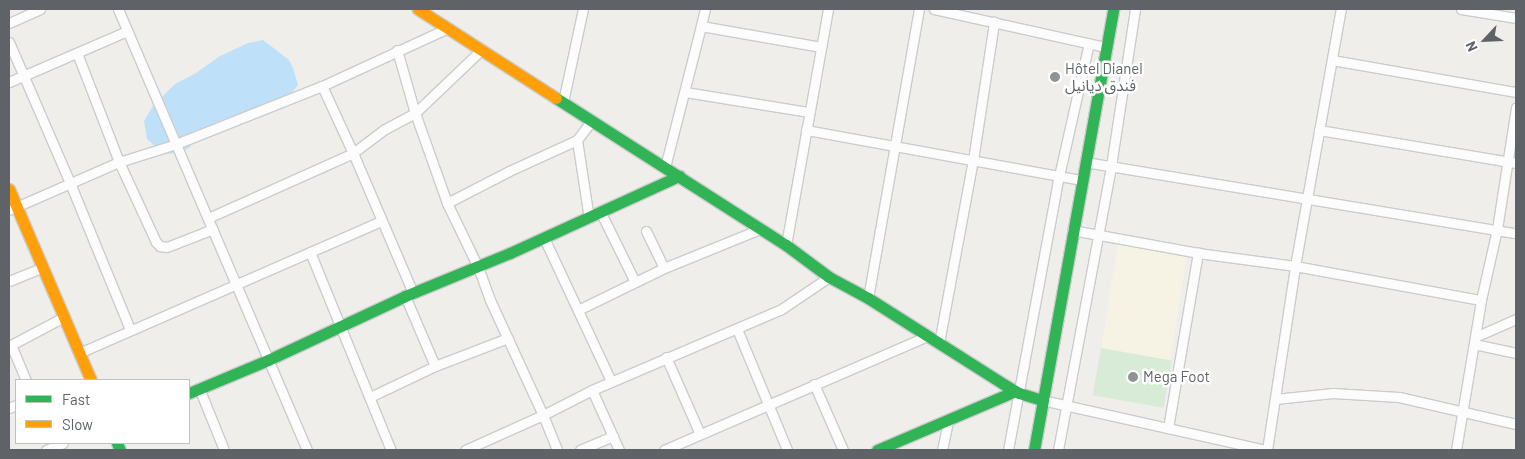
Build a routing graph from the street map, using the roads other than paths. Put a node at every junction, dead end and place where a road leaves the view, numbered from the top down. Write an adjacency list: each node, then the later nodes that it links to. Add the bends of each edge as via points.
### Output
1 (40, 9): 15 (street)
2 (118, 9): 18 (street)
3 (418, 9): 17 (street)
4 (704, 9): 16 (street)
5 (828, 9): 21 (street)
6 (919, 9): 41 (street)
7 (934, 9): 14 (street)
8 (1113, 9): 22 (street)
9 (1135, 9): 47 (street)
10 (1341, 9): 26 (street)
11 (1461, 9): 13 (street)
12 (580, 10): 32 (street)
13 (1516, 18)
14 (994, 22): 20 (street); 43 (street)
15 (9, 23)
16 (701, 26): 21 (street); 30 (street)
17 (448, 28): 23 (street); 24 (street)
18 (127, 31): 25 (street); 40 (street)
19 (9, 42): 27 (street)
20 (1089, 43): 22 (street); 50 (street)
21 (821, 47): 34 (street)
22 (1106, 47): 45 (street)
23 (397, 50): 29 (street); 35 (street)
24 (481, 50): 32 (street); 35 (street)
25 (77, 52): 27 (street); 44 (street)
26 (1332, 60): 31 (street); 38 (street)
27 (23, 75): 28 (street); 52 (street)
28 (9, 82)
29 (322, 86): 40 (street); 42 (street)
30 (685, 92): 34 (street); 48 (street)
31 (1516, 92)
32 (563, 102): 36 (street)
33 (1516, 107): 46 (street)
34 (809, 112): 37 (street)
35 (415, 114): 42 (street, via 384,129); 55 (street)
36 (592, 120): 39 (street); 48 (street)
37 (806, 130): 41 (street); 69 (street)
38 (1319, 130): 46 (street); 54 (street)
39 (577, 140): 55 (street); 59 (street)
40 (176, 144): 44 (street); 58 (street)
41 (896, 146): 43 (street); 81 (street)
42 (353, 152): 58 (street); 60 (street)
43 (973, 160): 50 (street); 92 (street)
44 (119, 162): 52 (street); 62 (street, via 160,246 166,247)
45 (1085, 162): 47 (street); 51 (street)
46 (1512, 163): 61 (street)
47 (1111, 166): 54 (street); 67 (street)
48 (665, 167): 49 (street)
49 (679, 176): 57 (street); 63 (street)
50 (1059, 176): 51 (street); 105 (street)
51 (1082, 180): 64 (street)
52 (70, 183): 56 (street); 88 (street)
53 (9, 189): 56 (street)
54 (1307, 198): 61 (street); 72 (street)
55 (447, 203): 73 (street)
56 (12, 208): 74 (street)
57 (601, 213): 59 (street); 78 (street)
58 (208, 218): 62 (street)
59 (589, 218): 68 (street)
60 (381, 221): 70 (street); 80 (street)
61 (1497, 228): 66 (street); 82 (street)
62 (213, 229): 79 (street)
63 (760, 229): 69 (street); 75 (street)
64 (1072, 230): 67 (street); 108 (street)
65 (646, 231): 75 (street)
66 (1516, 233)
67 (1097, 235): 71 (street); 110 (street)
68 (544, 238): 73 (street); 83 (street)
69 (786, 245): 76 (street)
70 (310, 252): 79 (street); 86 (street)
71 (1198, 253): 72 (street); 115 (street)
72 (1295, 266): 82 (street); 107 (street)
73 (478, 267): 80 (street); 90 (street)
74 (42, 268): 77 (street); 84 (street)
75 (664, 268): 78 (street)
76 (829, 277): 81 (street); 87 (street, via 780,310)
77 (9, 281)
78 (634, 282): 83 (street)
79 (237, 285): 88 (street); 97 (street)
80 (409, 295): 86 (street); 98 (street)
81 (868, 298): 89 (street)
82 (1481, 300): 91 (street)
83 (578, 310): 101 (street)
84 (64, 317): 93 (street); 94 (street)
85 (1516, 319): 91 (street)
86 (339, 327): 97 (street); 106 (street)
87 (737, 328): 96 (street); 109 (street)
88 (130, 329): 94 (street)
89 (928, 336): 92 (street); 102 (street)
90 (508, 338): 98 (street); 112 (street)
91 (1475, 341): 95 (street); 111 (street)
92 (939, 343): 105 (street)
93 (10, 346): 99 (street)
94 (79, 353): 100 (street)
95 (1516, 353)
96 (666, 357): 101 (street); 116 (street)
97 (268, 360): 103 (street); 122 (street)
98 (435, 366): 106 (street)
99 (26, 379)
100 (90, 379)
101 (611, 381): 104 (street)
102 (814, 384): 109 (street); 129 (street)
103 (194, 390): 121 (street)
104 (592, 390): 112 (street); 117 (street)
105 (1017, 392): 108 (street); 113 (street); 132 (street)
106 (370, 397): 123 (street)
107 (1275, 399): 111 (street, via 1333,393 1399,397); 135 (street)
108 (1042, 400): 110 (street); 133 (street)
109 (768, 404): 116 (street); 128 (street)
110 (1065, 405): 115 (street); 134 (street)
111 (1463, 413): 114 (street); 136 (street)
112 (543, 415): 119 (street); 124 (street)
113 (948, 422): 130 (street); 131 (street)
114 (1516, 424)
115 (1168, 428): 135 (street)
116 (700, 434): 127 (street)
117 (613, 436): 125 (street); 126 (street)
118 (58, 444): 120 (street)
119 (471, 449)
120 (46, 450)
121 (224, 450)
122 (307, 450)
123 (391, 450)
124 (557, 450)
125 (580, 450)
126 (620, 450)
127 (664, 450)
128 (787, 450)
129 (843, 450)
130 (877, 450)
131 (942, 450)
132 (1008, 450)
133 (1034, 450)
134 (1058, 450)
135 (1266, 450)
136 (1456, 450)

